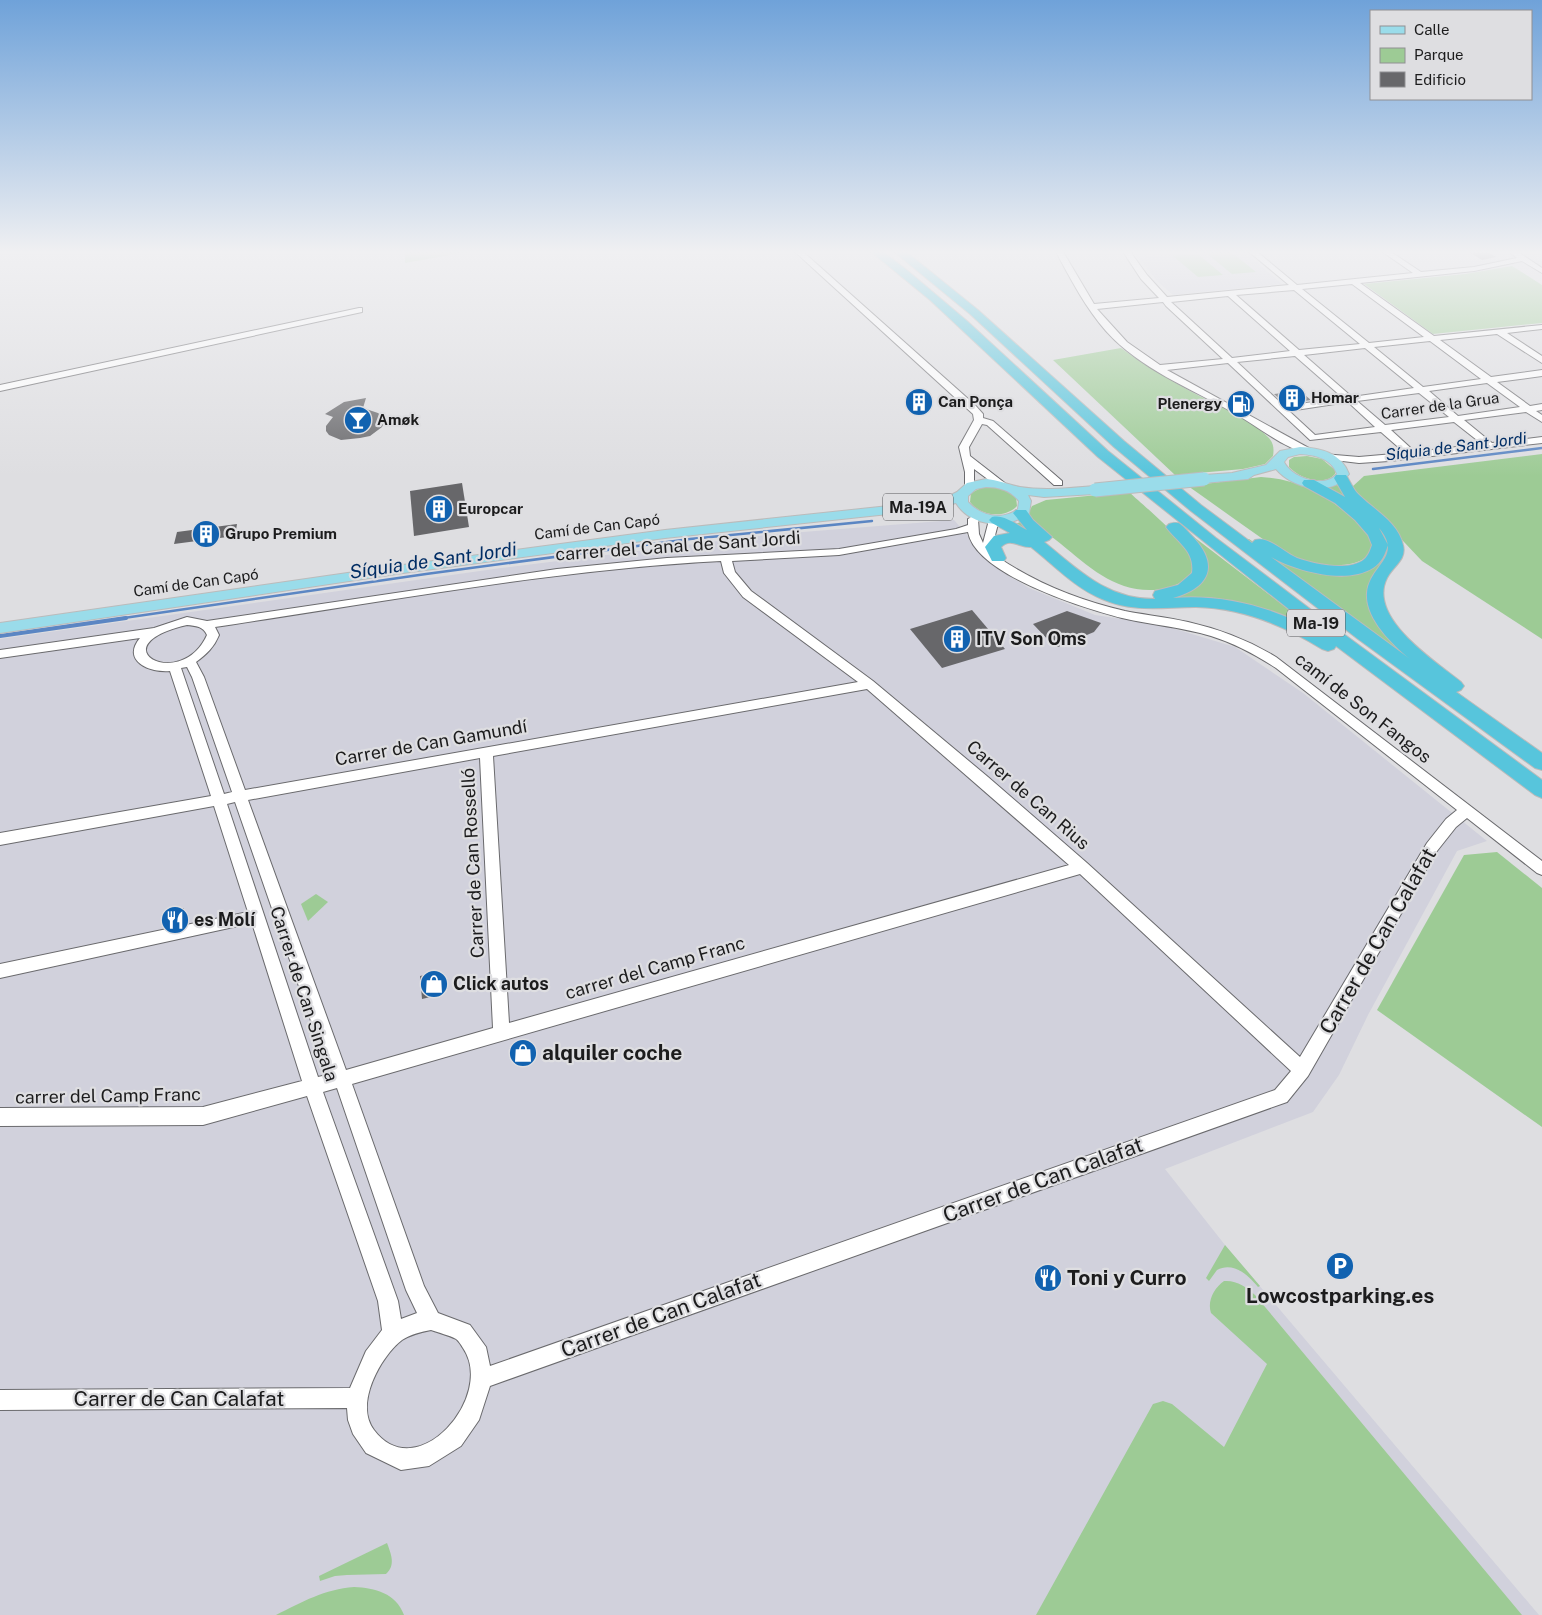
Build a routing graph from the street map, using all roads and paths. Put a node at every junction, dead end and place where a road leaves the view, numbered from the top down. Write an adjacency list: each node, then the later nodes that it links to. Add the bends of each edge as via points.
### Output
1 (288, 325): 20 (street)
2 (880, 325): 29 (street, via 972,407)
3 (965, 325): 34 (highway, Ma-19)
4 (989, 325): 32 (highway, Ma-19)
5 (1107, 325): 17 (street, via 1134,352)
6 (1192, 325): 15 (street)
7 (1266, 325): 14 (street)
8 (1343, 325): 13 (street)
9 (1414, 325): 12 (street)
10 (1542, 327): 11 (street)
11 (1498, 331): 12 (street); 16 (street)
12 (1432, 338): 13 (street); 19 (street)
13 (1368, 345): 14 (street); 21 (street)
14 (1298, 353): 15 (street); 22 (street)
15 (1228, 360): 17 (street); 24 (street)
16 (1542, 360)
17 (1158, 368): 27 (street)
18 (1542, 373): 19 (street)
19 (1491, 380): 21 (street); 25 (street)
20 (0, 388)
21 (1422, 390): 22 (street); 26 (street)
22 (1351, 400): 24 (street); 30 (street)
23 (1542, 407): 25 (street, Carrer de la Grua)
24 (1280, 409): 30 (street, Carrer de la Grua, via 1313,438)
25 (1528, 409): 26 (street, Carrer de la Grua); 28 (street)
26 (1457, 418): 30 (street, Carrer de la Grua); 33 (street)
27 (1252, 419): 35 (street); 40 (street, via 1279,444 1282,450)
28 (1542, 419)
29 (979, 420): 36 (street, via 964,444); 44 (street, via 990,423)
30 (1383, 428): 37 (street)
31 (1542, 440): 33 (street)
32 (1119, 444): 45 (highway, via 1139,454 1282,557 1308,567 1337,571 1370,563 1380,546 1372,529 1339,499); 67 (highway, Ma-19, via 1265,562)
33 (1490, 446): 37 (street)
34 (1096, 447): 50 (highway, via 1102,460 1196,550 1201,561 1200,571 1191,585 1172,593 1152,595 1112,587 1036,531); 68 (highway, Ma-19, via 1251,574)
35 (1311, 452): 38 (main road); 40 (main road, via 1290,452)
36 (965, 455): 46 (street, via 982,472); 48 (street, via 971,472)
37 (1413, 455): 39 (street)
38 (1326, 456): 39 (street, via 1355,460); 42 (main road, via 1340,466)
39 (1389, 458): 42 (street, via 1356,465)
40 (1280, 459): 41 (main road, via 1270,468); 43 (main road, via 1282,469)
41 (1237, 475): 43 (main road); 49 (main road, bridge)
42 (1342, 476): 45 (main road, via 1328,484); 66 (highway, via 1349,493 1389,531 1395,543 1396,555 1381,575 1376,591 1380,612 1388,628 1420,658)
43 (1293, 477): 45 (main road)
44 (1058, 483)
45 (1309, 483)
46 (1001, 484): 47 (main road); 48 (main road, via 986,483)
47 (1015, 490): 49 (main road); 50 (main road, via 1024,498)
48 (965, 491): 51 (main road, Camí de Can Capó / Ma-19A, via 937,504); 52 (main road, via 962,504)
49 (1070, 493): 50 (main road, via 1040,497)
50 (1024, 508): 53 (main road, via 1009,518)
51 (873, 513): 52 (main road, Camí de Can Capó / Ma-19A, via 945,509); 59 (main road, Camí de Can Capó / Ma-19A, via 629,539)
52 (972, 518): 53 (main road); 54 (street, carrer del Canal de Sant Jordi, via 958,532 840,552); 57 (street, camí de Son Fangos, via 977,543 989,558)
53 (995, 520): 55 (street, via 987,544); 56 (highway, via 1030,538)
54 (726, 558): 58 (street, carrer del Canal de Sant Jordi, via 557,572); 64 (street, Carrer de Can Rius, via 730,573 747,594)
55 (998, 558): 56 (highway, via 994,544 1008,537 1024,541); 57 (street)
56 (1056, 560): 70 (highway, via 1088,587 1122,601 1146,605 1197,602 1230,605 1295,627 1326,644)
57 (1029, 579): 72 (street, camí de Son Fangos, via 1104,609 1193,626 1250,647 1280,665)
58 (206, 625): 60 (street, carrer del Canal de Sant Jordi, via 187,621); 62 (street, via 213,635 211,642 200,655)
59 (0, 628)
60 (154, 632): 61 (street); 63 (street, via 140,647 143,661 161,667)
61 (0, 654)
62 (190, 660): 63 (street); 69 (street, Carrer de Can Singala)
63 (174, 666): 71 (street, Carrer de Can Singala)
64 (869, 684): 65 (street, Carrer de Can Gamundí); 74 (street, Carrer de Can Rius)
65 (486, 753): 69 (street, Carrer de Can Gamundí); 78 (street, Carrer de Can Rosselló)
66 (1542, 753)
67 (1542, 764)
68 (1542, 790)
69 (240, 795): 71 (street, Carrer de Can Gamundí); 80 (street, Carrer de Can Singala)
70 (1542, 797)
71 (220, 799): 73 (street, Carrer de Can Gamundí); 76 (street, Carrer de Can Singala)
72 (1467, 810): 75 (street, camí de Son Fangos); 79 (street, Carrer de Can Calafat, via 1451,823 1432,847)
73 (0, 839)
74 (1082, 867): 78 (street, carrer del Camp Franc); 79 (street, Carrer de Can Rius)
75 (1542, 869)
76 (257, 916): 77 (street); 81 (street, Carrer de Can Singala)
77 (0, 971)
78 (501, 1032): 80 (street, carrer del Camp Franc)
79 (1302, 1070): 85 (street, Carrer de Can Calafat, via 1281,1096)
80 (341, 1079): 81 (street, carrer del Camp Franc); 83 (street, Carrer de Can Singala, via 416,1290)
81 (312, 1086): 82 (street, carrer del Camp Franc, via 203,1116); 84 (street, Carrer de Can Singala, via 388,1301)
82 (0, 1117)
83 (431, 1320): 84 (street, via 411,1324); 85 (street, via 448,1322 474,1342)
84 (393, 1335): 86 (street, via 376,1352 364,1374)
85 (482, 1379): 86 (street, via 477,1403 465,1426 447,1445 425,1457 403,1460 383,1455 368,1441 359,1421)
86 (358, 1398): 87 (street, Carrer de Can Calafat)
87 (0, 1400)

